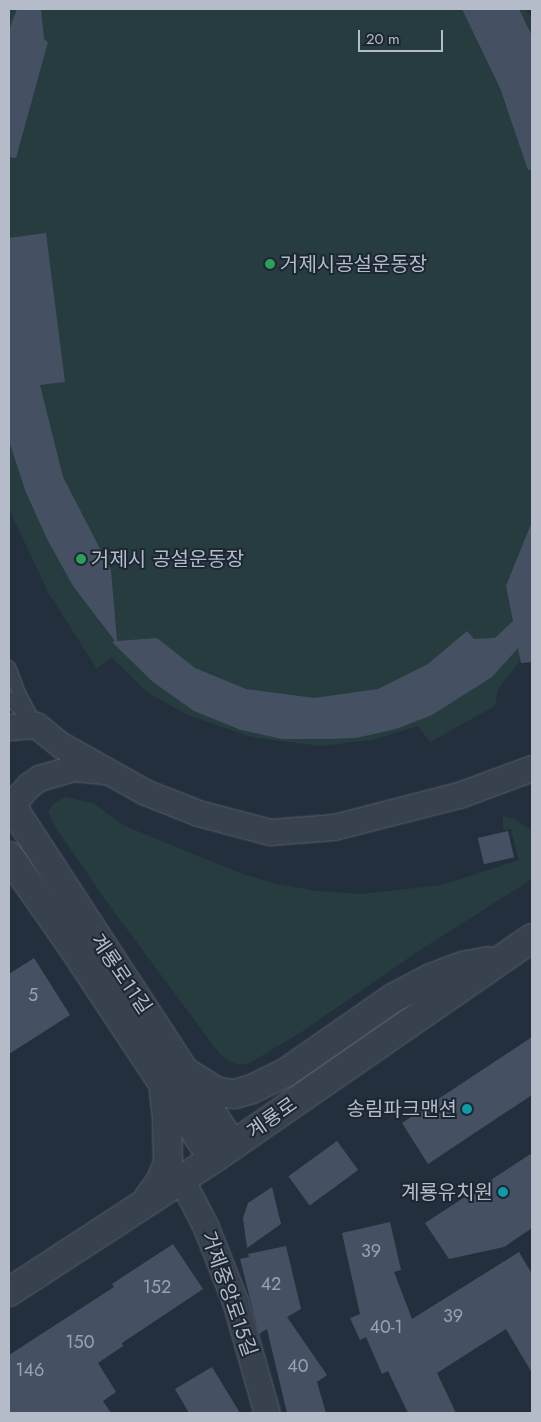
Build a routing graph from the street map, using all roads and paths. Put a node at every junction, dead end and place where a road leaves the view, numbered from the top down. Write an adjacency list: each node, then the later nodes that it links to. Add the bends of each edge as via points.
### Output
1 (9, 667): 3 (lane)
2 (9, 698): 3 (lane)
3 (36, 725): 4 (street); 6 (street, via 61,745)
4 (9, 726)
5 (532, 768): 6 (street, via 459,795 334,826 270,832 198,813 145,792)
6 (108, 772): 7 (street, via 74,768 39,778 29,784)
7 (12, 806): 11 (street, 계룡로11길)
8 (9, 856): 11 (street, 계룡로11길, via 72,946)
9 (532, 938): 10 (street, 계룡로)
10 (502, 959): 11 (street, via 463,966 430,978 393,998 284,1073 252,1089 235,1094 218,1092); 12 (street, 계룡로)
11 (174, 1077): 12 (street, 계룡로11길); 14 (street, via 168,1119 168,1164 160,1182)
12 (223, 1152): 13 (street, 계룡로)
13 (181, 1180): 14 (street, 계룡로); 16 (street, 거제중앙로15길, via 205,1225 235,1301)
14 (144, 1203): 15 (street, 계룡로)
15 (9, 1292)
16 (267, 1413)

